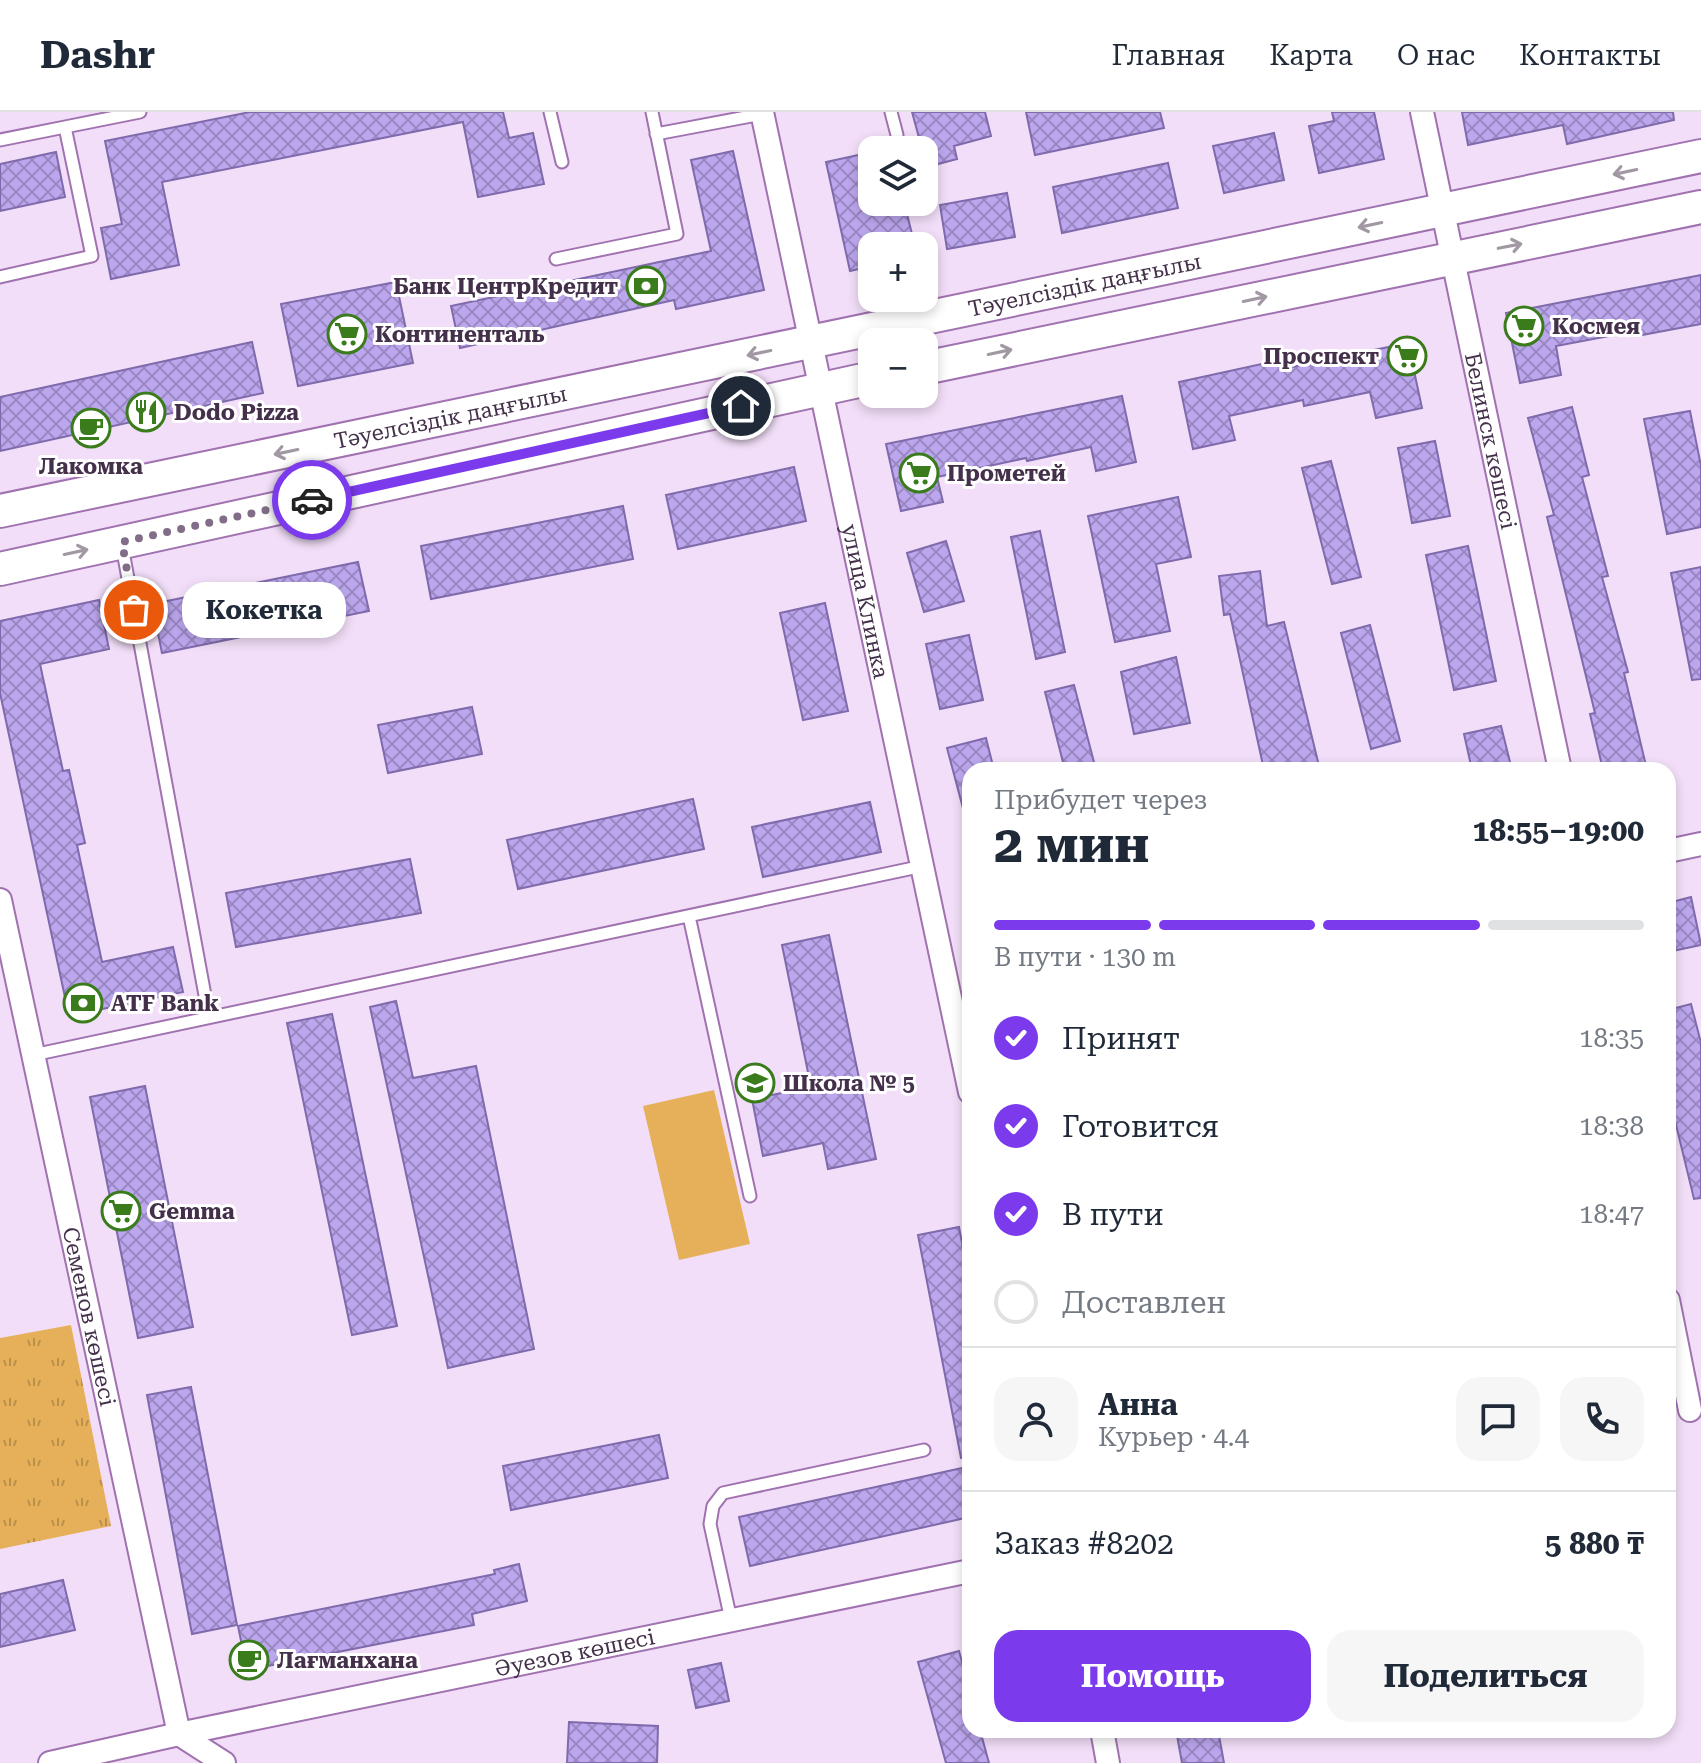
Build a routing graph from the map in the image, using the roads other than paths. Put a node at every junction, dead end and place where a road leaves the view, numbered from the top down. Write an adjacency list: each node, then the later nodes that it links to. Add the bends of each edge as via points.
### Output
1 (140, 112): 7 (lane)
2 (550, 112): 12 (lane)
3 (652, 112): 8 (lane)
4 (891, 112): 9 (lane)
5 (1422, 112): 14 (street, Белинск көшесі)
6 (762, 113): 8 (lane); 18 (street, улица Клинка)
7 (65, 127): 10 (lane); 17 (lane, via 92,256)
8 (656, 134): 16 (lane, via 677,234)
9 (897, 135)
10 (0, 140)
11 (1701, 156): 14 (street, Тәуелсіздік даңғылы, one-way to 14)
12 (562, 162)
13 (1701, 207): 15 (street, one-way to 13)
14 (1442, 210): 15 (street, Белинск көшесі); 18 (street, Тәуелсіздік даңғылы, one-way to 18)
15 (1451, 258): 19 (street, one-way to 15); 25 (street, Белинск көшесі)
16 (556, 259)
17 (0, 277)
18 (811, 342): 21 (street, улица Клинка); 22 (street, Тәуелсіздік даңғылы, one-way to 22)
19 (938, 365)
20 (858, 381): 21 (street)
21 (821, 389): 23 (street); 28 (street, улица Клинка)
22 (0, 511)
23 (122, 542): 24 (street, one-way to 23); 33 (lane)
24 (0, 569)
25 (1558, 762)
26 (1701, 844): 27 (street)
27 (1676, 849)
28 (923, 866): 30 (lane); 32 (street, улица Клинка)
29 (0, 900): 31 (street, Семенов көшесі)
30 (689, 916): 33 (lane); 35 (lane)
31 (5, 946): 34 (street, Семенов көшесі)
32 (960, 997)
33 (209, 1017): 34 (lane)
34 (33, 1055): 41 (street, Семенов көшесі)
35 (750, 1196)
36 (1676, 1349): 37 (street)
37 (1686, 1411)
38 (924, 1450): 40 (lane, via 723,1493 713,1506 710,1524)
39 (962, 1573): 40 (street, Әуезов көшесі)
40 (731, 1620): 41 (street, Әуезов көшесі)
41 (179, 1734): 43 (street, Әуезов көшесі); 44 (street)
42 (1103, 1738): 45 (street)
43 (50, 1763)
44 (224, 1763)
45 (1108, 1763)

